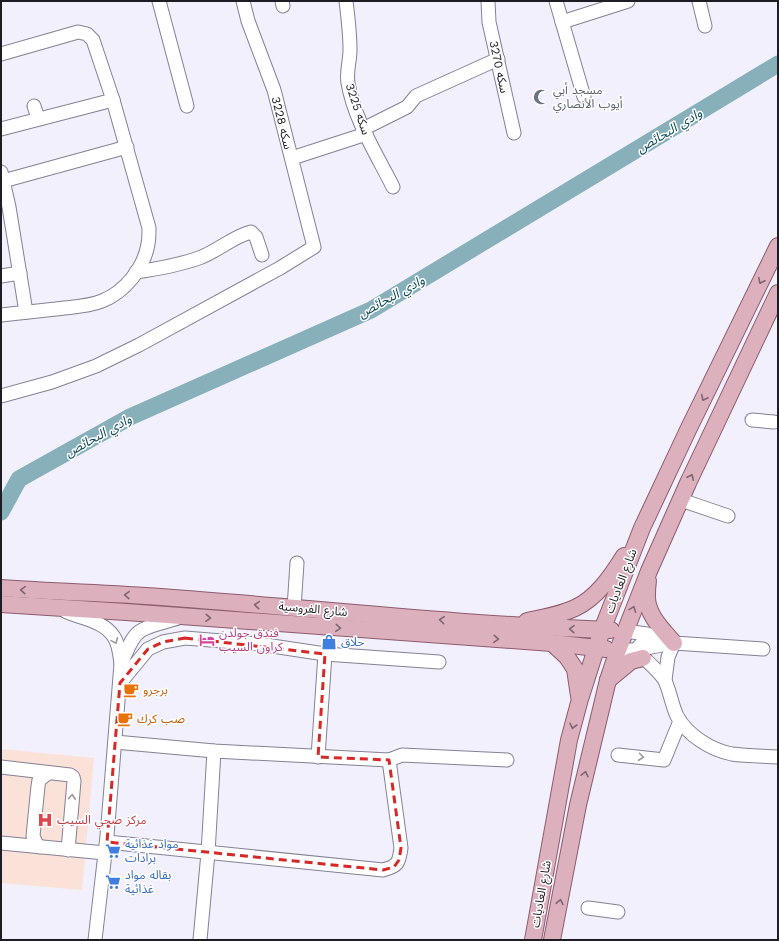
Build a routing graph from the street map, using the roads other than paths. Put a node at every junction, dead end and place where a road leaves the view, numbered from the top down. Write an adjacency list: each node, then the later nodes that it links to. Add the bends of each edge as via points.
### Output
1 (159, 1): 14 (street)
2 (244, 1): 19 (street, سكه 3228, via 248,21 274,90)
3 (346, 1): 16 (street, سكه 3225, via 350,50 348,83)
4 (488, 1): 11 (street, سكه 3270, via 489,22)
5 (556, 1): 8 (street)
6 (628, 1): 8 (street)
7 (699, 1): 9 (street)
8 (562, 22): 12 (street)
9 (705, 26)
10 (1, 54): 13 (street, via 78,32 87,34 93,40)
11 (498, 59): 16 (street, via 416,96 407,106); 17 (street, سكه 3270)
12 (584, 97)
13 (113, 100): 15 (street, via 36,112 15,119); 18 (street)
14 (187, 106)
15 (1, 128)
16 (365, 131): 19 (street); 21 (street, سكه 3225)
17 (514, 133)
18 (127, 148): 20 (street); 24 (street, via 149,228 144,259)
19 (292, 158): 30 (street, سكه 3228, via 314,247 274,272 96,366 52,382)
20 (2, 177): 25 (street)
21 (393, 187)
22 (778, 246): 35 (main road, شارع العاديات, one-way to 35)
23 (262, 255): 24 (street, via 252,232 241,235 200,257)
24 (136, 272): 28 (street, via 116,294 102,301)
25 (20, 273): 26 (street); 28 (street)
26 (1, 276)
27 (778, 293): 33 (main road, شارع العاديات, one-way to 27)
28 (26, 312): 29 (street)
29 (1, 315)
30 (1, 396)
31 (752, 420): 32 (street)
32 (774, 422)
33 (680, 500): 34 (street); 37 (main road, شارع العاديات)
34 (728, 516)
35 (642, 528): 43 (main road, via 604,585 589,600 560,614); 44 (main road, شارع العاديات)
36 (297, 563): 41 (street)
37 (649, 571): 45 (main road, شارع العاديات, one-way to 37); 48 (main road, via 646,598 649,608 655,620)
38 (1, 588): 39 (main road, شارع الفروسية, one-way to 38)
39 (49, 602): 40 (main road, شارع الفروسية); 41 (main road, شارع الفروسية, one-way to 39, via 159,596); 42 (main road, شارع الفروسية); 55 (street, one-way to 55, via 108,629 115,638)
40 (1, 604)
41 (294, 608): 43 (main road, شارع الفروسية, one-way to 41)
42 (182, 616): 47 (main road, شارع الفروسية, one-way to 47); 55 (street, via 139,632 131,642)
43 (507, 626): 44 (main road, شارع الفروسية, one-way to 43)
44 (602, 630): 45 (main road, شارع الفروسية); 49 (main road, شارع العاديات)
45 (625, 631): 46 (street); 51 (main road, شارع العاديات)
46 (654, 636): 48 (street); 53 (street, via 642,643)
47 (552, 643): 49 (main road, شارع الفروسية); 59 (main road, via 567,656 575,669)
48 (674, 643): 50 (street); 53 (street); 57 (street)
49 (597, 649): 51 (main road, شارع الفروسية); 59 (main road, شارع العاديات)
50 (763, 649)
51 (618, 650): 53 (street); 56 (main road, شارع العاديات)
52 (325, 654): 54 (street); 58 (street, via 259,644 185,638 163,642 148,649); 64 (street)
53 (639, 654): 56 (main road); 57 (street)
54 (439, 662)
55 (121, 664): 58 (street)
56 (608, 680): 80 (main road, شارع العاديات, one-way to 56, via 578,805)
57 (661, 681): 60 (street)
58 (120, 683): 61 (street)
59 (580, 699): 79 (main road, شارع العاديات, one-way to 79, via 569,740)
60 (680, 721): 63 (street, one-way to 60, via 664,760); 65 (street, via 702,742 716,749 731,754)
61 (115, 742): 62 (street); 72 (street)
62 (214, 751): 64 (street); 74 (street)
63 (618, 755)
64 (318, 757): 66 (street)
65 (778, 757)
66 (389, 760): 67 (street, via 402,754); 74 (street, via 401,848 399,860 394,867 383,870)
67 (507, 760)
68 (1, 767): 69 (street)
69 (48, 772): 71 (street, via 39,780 38,786 33,836); 73 (street, one-way to 69, via 73,777)
70 (1, 843): 71 (street)
71 (40, 847): 73 (street)
72 (106, 848): 73 (street); 74 (street); 77 (street)
73 (68, 850)
74 (208, 853): 78 (street)
75 (588, 908): 76 (street)
76 (618, 912)
77 (95, 940)
78 (200, 940)
79 (533, 940)
80 (552, 940)

